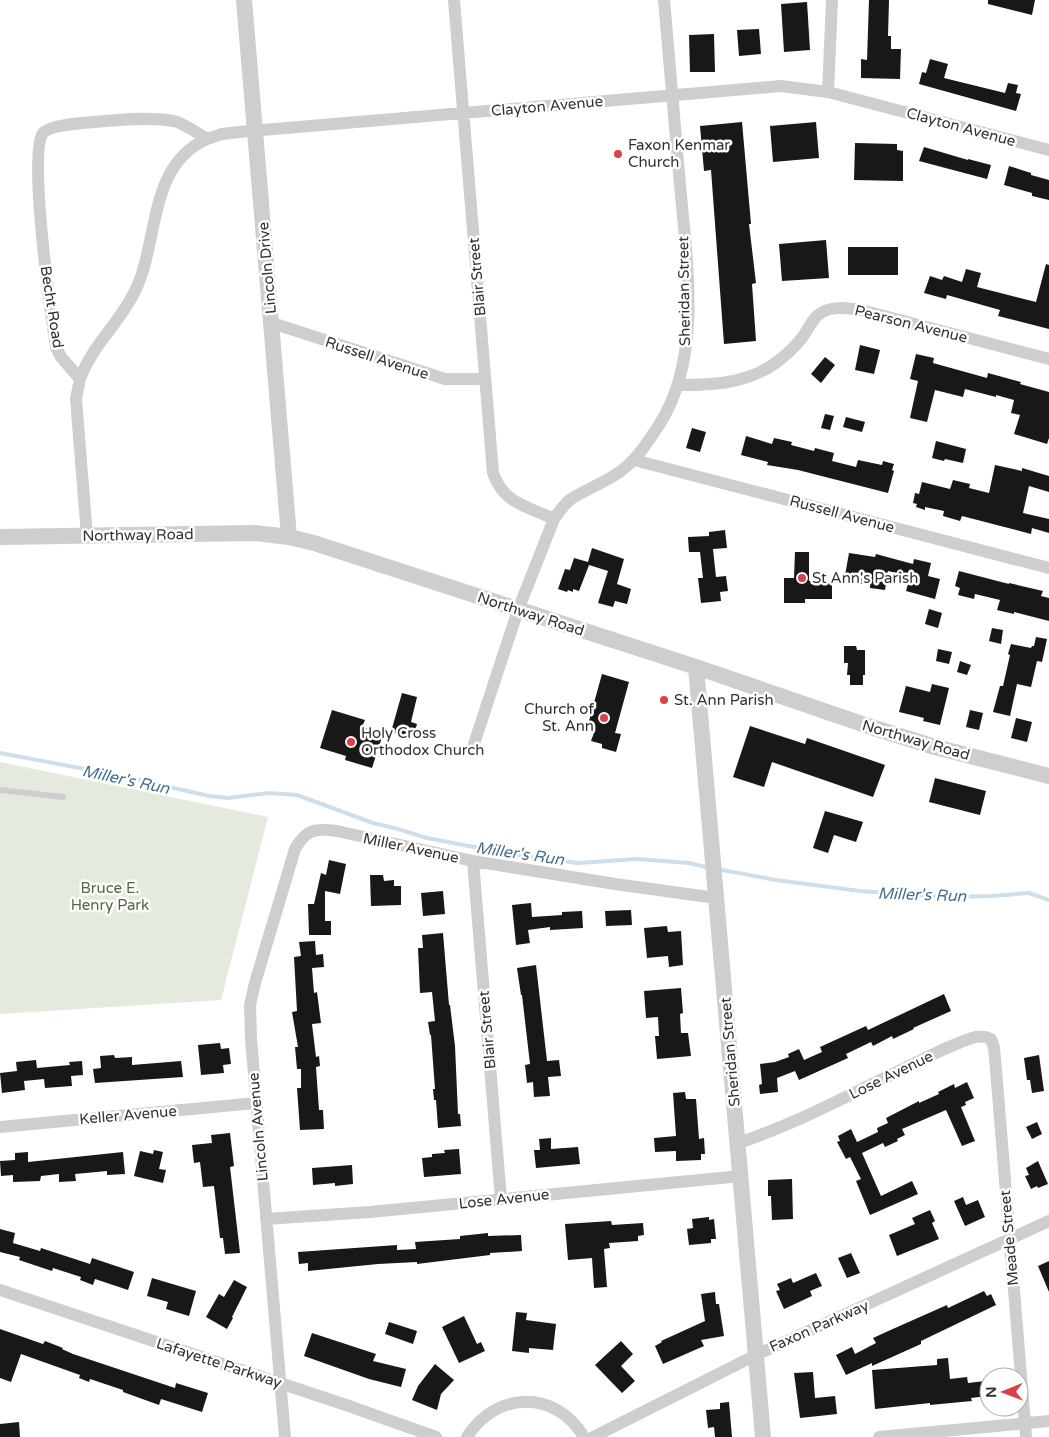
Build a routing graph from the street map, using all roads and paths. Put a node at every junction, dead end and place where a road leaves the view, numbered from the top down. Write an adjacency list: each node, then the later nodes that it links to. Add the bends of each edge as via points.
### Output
1 (244, 0): 8 (street, Lincoln Drive)
2 (454, 0): 7 (street, Blair Street)
3 (664, 0): 6 (street, Sheridan Street)
4 (832, 0): 5 (street)
5 (828, 92): 6 (street, Clayton Avenue, via 781,86); 10 (street, Clayton Avenue)
6 (672, 95): 7 (street, Clayton Avenue); 15 (street, Sheridan Street, via 687,278 688,331)
7 (463, 112): 8 (street, Clayton Avenue); 14 (street, Blair Street)
8 (256, 131): 9 (street, Clayton Avenue, via 222,134); 11 (street, Lincoln Drive)
9 (207, 139): 13 (street, via 191,149 164,185 136,289 115,324 91,354); 13 (street, Becht Road, via 174,121 114,120 65,126 44,132 39,140 37,163 45,270 56,347)
10 (1049, 150)
11 (272, 323): 14 (street, Russell Avenue, via 444,379); 19 (street, Lincoln Drive)
12 (1049, 359): 15 (street, Pearson Avenue, via 861,310 836,308 818,316 790,351 759,373 730,383)
13 (80, 379): 18 (street, via 76,408)
14 (485, 379): 17 (street, Blair Street, via 492,473 496,484 507,497)
15 (678, 386): 16 (street, Sheridan Street, via 661,422)
16 (634, 460): 17 (street, Sheridan Street, via 621,471 571,499); 21 (street, Russell Avenue)
17 (554, 519): 22 (street, Sheridan Street)
18 (87, 536): 19 (street, Northway Road); 20 (street, Northway Road)
19 (289, 536): 22 (street, Northway Road)
20 (0, 537)
21 (1049, 568)
22 (518, 610): 23 (street, Northway Road); 24 (street, Sheridan Street)
23 (696, 667): 25 (street, Northway Road, via 935,747); 30 (street, Sheridan Street)
24 (473, 748)
25 (1049, 776)
26 (0, 790): 27 (lane)
27 (63, 797)
28 (314, 830): 29 (street, Miller Avenue, via 337,831); 32 (street, Lincoln Avenue, via 305,835 295,849 250,1004)
29 (473, 861): 30 (street, Miller Avenue); 36 (street, Blair Street)
30 (716, 898): 34 (street, Sheridan Street)
31 (991, 1039): 34 (street, Lose Avenue, via 974,1037 801,1119); 39 (street, Meade Street)
32 (257, 1103): 33 (street, Keller Avenue); 37 (street, Lincoln Avenue)
33 (0, 1126)
34 (738, 1143): 35 (street, Sheridan Street)
35 (741, 1176): 36 (street, Lose Avenue); 41 (street, Sheridan Street)
36 (501, 1199): 37 (street, Lose Avenue)
37 (266, 1220): 42 (street, Lincoln Avenue)
38 (1049, 1221): 39 (street, Faxon Parkway)
39 (1009, 1240): 41 (street, Faxon Parkway); 44 (street, Meade Street)
40 (0, 1290): 42 (street, Lafayette Parkway)
41 (756, 1355): 49 (street, Faxon Parkway); 50 (street, Sheridan Street)
42 (280, 1383): 45 (street, Lincoln Avenue); 46 (street, Lafayette Parkway)
43 (1049, 1420): 44 (street)
44 (1025, 1423): 51 (street); 52 (street, Meade Street)
45 (286, 1437)
46 (436, 1437)
47 (467, 1437): 48 (street, via 476,1423 490,1412 522,1401 541,1403 558,1410 571,1419)
48 (584, 1437)
49 (592, 1437)
50 (763, 1437)
51 (879, 1437)
52 (1026, 1437)

